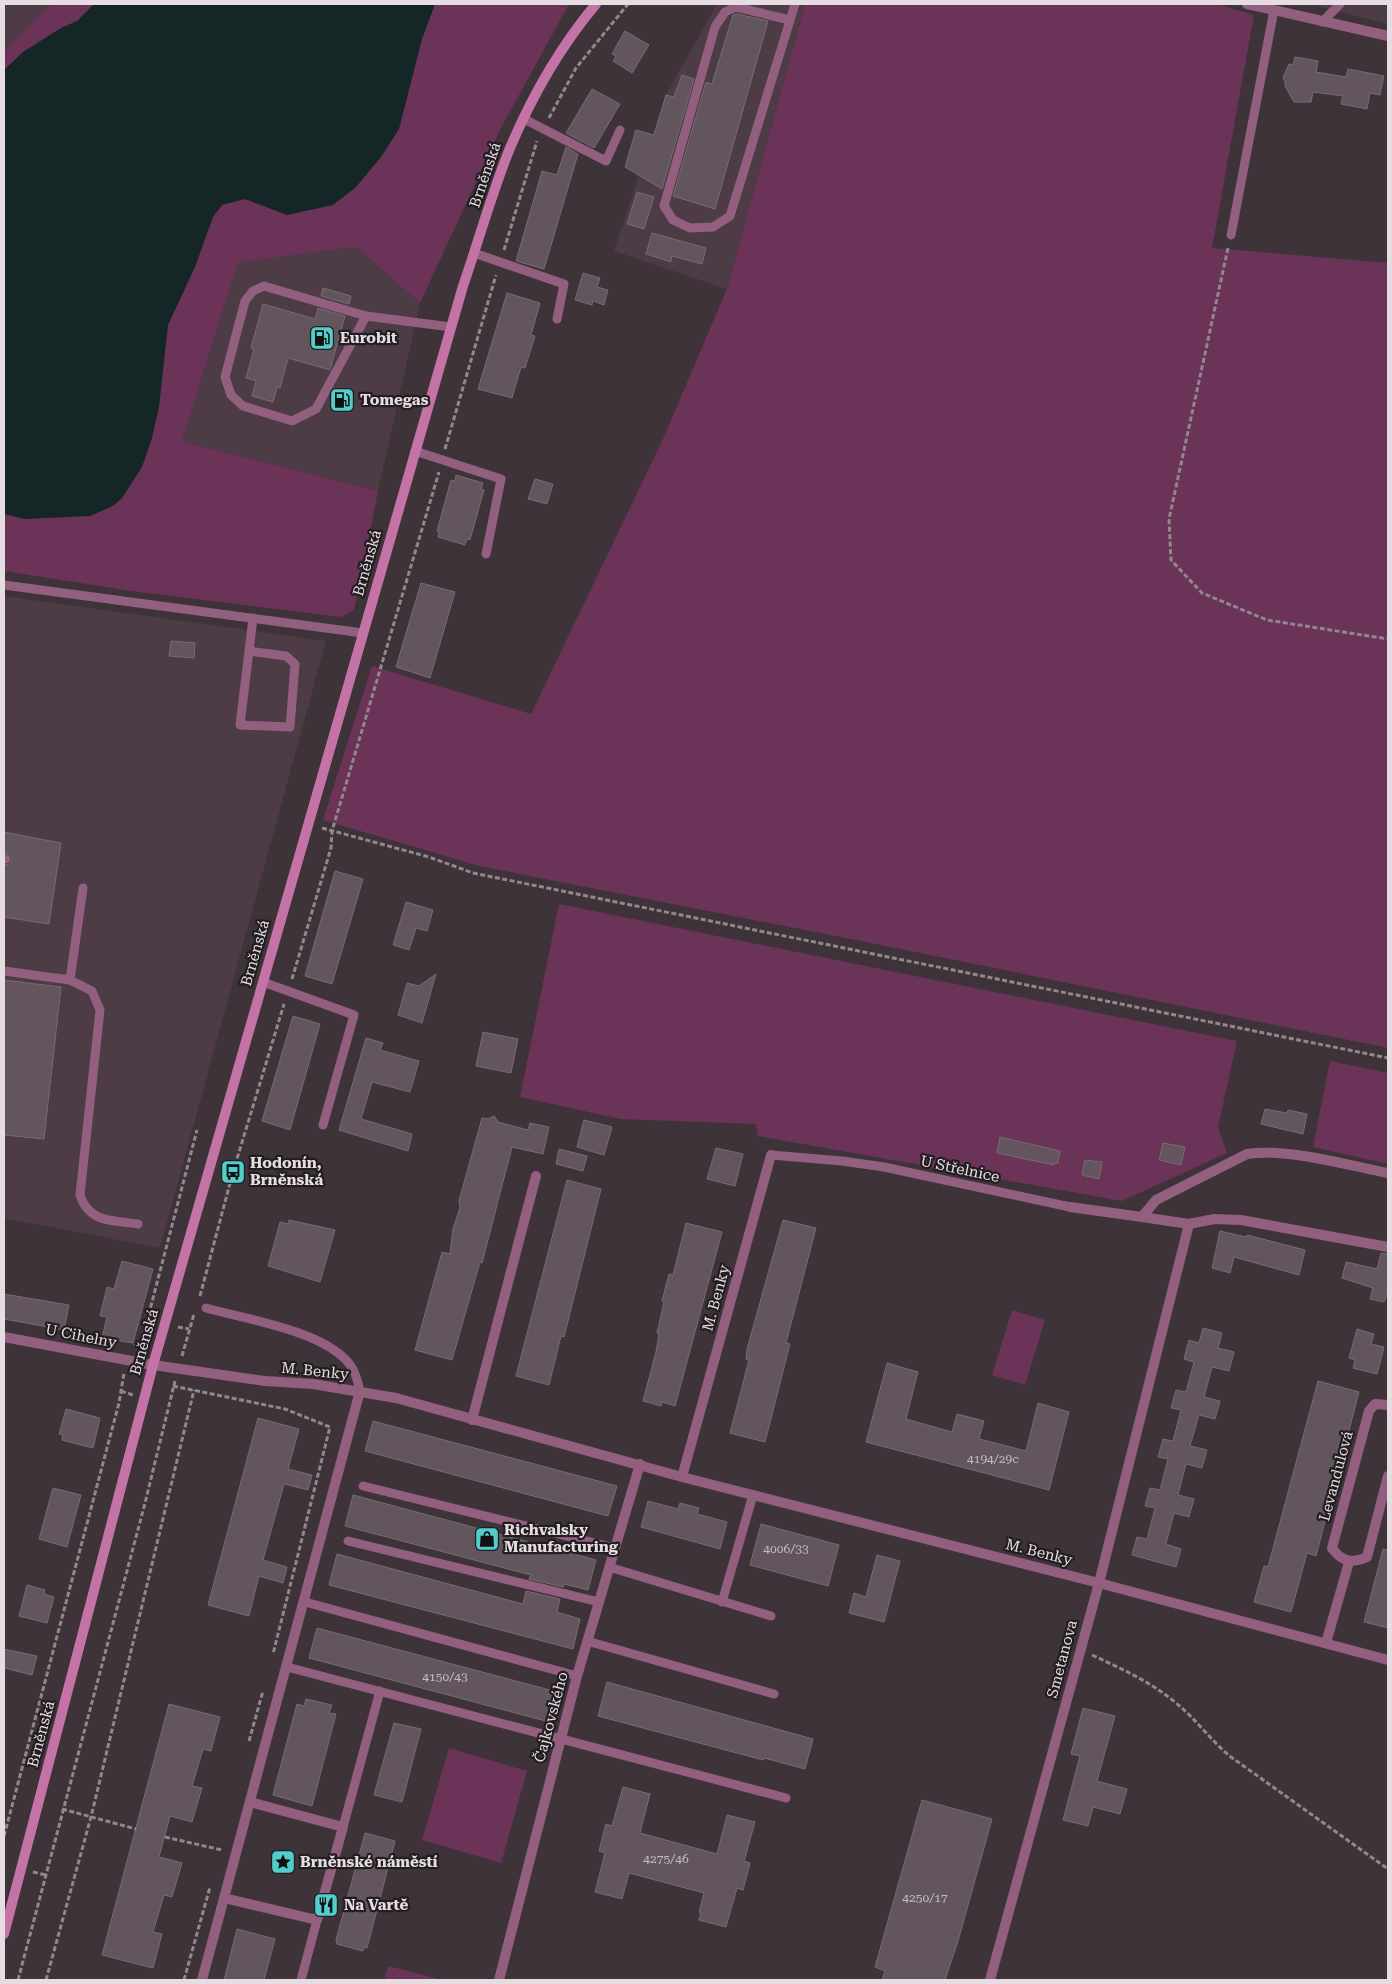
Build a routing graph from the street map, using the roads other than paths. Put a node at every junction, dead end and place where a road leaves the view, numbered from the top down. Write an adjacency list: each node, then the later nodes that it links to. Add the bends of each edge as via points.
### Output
1 (596, 4): 9 (main road, Brněnská, via 562,48)
2 (795, 4): 6 (lane)
3 (1247, 4): 5 (street)
4 (1340, 4): 7 (lane)
5 (1274, 10): 7 (street); 11 (lane)
6 (790, 20): 6 (lane, via 730,216 713,227 690,228 673,220 664,206 715,27 725,12 736,7)
7 (1322, 22): 8 (street)
8 (1388, 36)
9 (524, 119): 10 (lane, via 606,161); 12 (main road, Brněnská, via 510,148)
10 (620, 130)
11 (1231, 235)
12 (474, 253): 14 (lane, via 564,284); 15 (main road, Brněnská)
13 (366, 316): 13 (lane, via 264,286 253,291 245,301 225,377 231,395 243,406 292,421 316,409); 15 (lane)
14 (557, 318)
15 (451, 327): 16 (main road, Brněnská)
16 (415, 451): 17 (lane, via 501,479); 20 (main road, Brněnská)
17 (486, 554)
18 (4, 585): 19 (lane)
19 (253, 618): 20 (lane); 21 (lane)
20 (363, 633): 25 (main road, Brněnská)
21 (249, 651): 21 (lane, via 240,725 290,727 295,664 286,656)
22 (83, 888): 24 (lane)
23 (4, 971): 24 (lane)
24 (70, 980): 32 (lane, via 92,991 100,1010 80,1194 84,1208 100,1218)
25 (263, 982): 26 (lane, via 354,1015); 37 (main road, Brněnská)
26 (323, 1125)
27 (771, 1155): 30 (lane, U Střelnice, via 884,1168); 43 (street, M. Benky)
28 (1388, 1173): 31 (street, via 1262,1152 1247,1154 1156,1200)
29 (536, 1176): 40 (street)
30 (1070, 1207): 31 (street, U Střelnice)
31 (1142, 1216): 33 (street, U Střelnice)
32 (138, 1224)
33 (1189, 1224): 34 (street, U Střelnice, via 1242,1220); 50 (street, Smetanova)
34 (1388, 1248)
35 (206, 1308): 38 (lane, via 315,1338 350,1364)
36 (4, 1337): 37 (street, U Cihelny)
37 (153, 1365): 38 (street, M. Benky); 68 (main road, Brněnská)
38 (360, 1391): 40 (street, M. Benky); 51 (street)
39 (1388, 1405): 48 (street, Levandulová, via 1375,1404 1369,1411 1332,1548 1338,1557)
40 (472, 1420): 41 (street, M. Benky)
41 (640, 1464): 43 (street, M. Benky); 47 (street, Čajkovského)
42 (1388, 1476): 48 (street, via 1367,1557)
43 (682, 1477): 45 (street, M. Benky)
44 (363, 1486): 47 (lane)
45 (753, 1495): 50 (street, M. Benky); 53 (lane)
46 (348, 1541): 52 (lane)
47 (615, 1548): 49 (street, Čajkovského)
48 (1349, 1562): 56 (street)
49 (609, 1567): 52 (street, Čajkovského); 53 (lane)
50 (1099, 1583): 56 (street, M. Benky); 72 (street, Smetanova)
51 (305, 1602): 58 (street); 59 (lane)
52 (599, 1602): 55 (street, Čajkovského)
53 (722, 1602): 54 (lane)
54 (771, 1616)
55 (587, 1641): 59 (street, Čajkovského); 61 (lane)
56 (1326, 1643): 57 (street, M. Benky)
57 (1388, 1660)
58 (287, 1667): 60 (lane); 64 (street)
59 (577, 1676): 62 (street, Čajkovského)
60 (380, 1692): 62 (lane); 65 (lane)
61 (774, 1694)
62 (561, 1738): 63 (lane); 71 (street, Čajkovského)
63 (786, 1798)
64 (250, 1802): 65 (street); 66 (street)
65 (344, 1827): 67 (street)
66 (224, 1898): 67 (street); 69 (street)
67 (318, 1920): 70 (lane)
68 (4, 1934)
69 (202, 1980)
70 (301, 1980)
71 (499, 1980)
72 (990, 1980)

